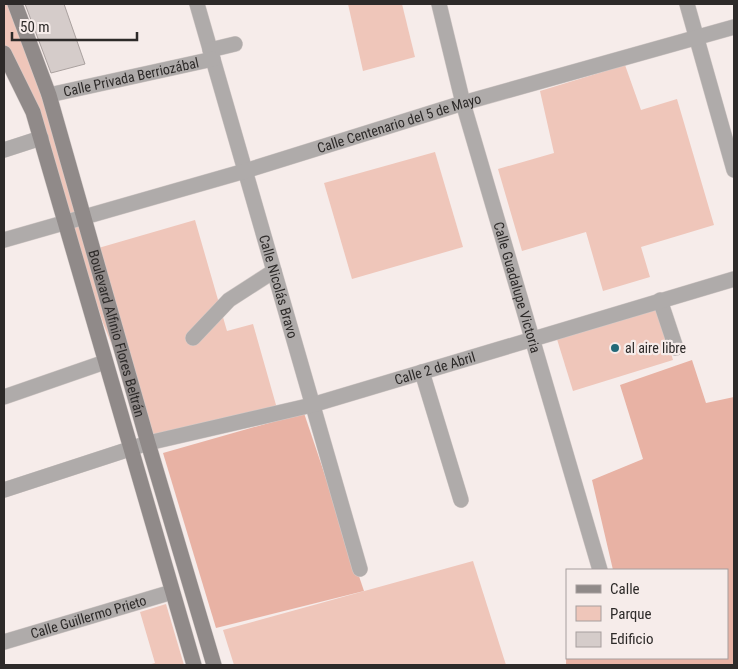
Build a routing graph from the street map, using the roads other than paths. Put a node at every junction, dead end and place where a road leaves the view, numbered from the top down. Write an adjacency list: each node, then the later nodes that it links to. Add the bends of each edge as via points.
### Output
1 (15, 4): 10 (street, Boulevard Alfinio Flores Beltrán)
2 (197, 4): 9 (street, Calle Nicolás Bravo)
3 (439, 4): 11 (street, Calle Guadalupe Victoria)
4 (687, 4): 6 (street)
5 (734, 27): 6 (street, Calle Centenario del 5 de Mayo)
6 (696, 38): 11 (street, Calle Centenario del 5 de Mayo); 14 (street)
7 (235, 44): 9 (street, Calle Privada Berriozábal)
8 (4, 53): 12 (street, Boulevard Alfinio Flores Beltrán, via 33,112)
9 (212, 55): 10 (street, Calle Privada Berriozábal); 15 (street, Calle Nicolás Bravo)
10 (49, 95): 16 (street, Boulevard Alfinio Flores Beltrán)
11 (463, 103): 15 (street, Calle Centenario del 5 de Mayo); 23 (street, Calle Guadalupe Victoria)
12 (41, 138): 13 (street); 17 (street, Boulevard Alfinio Flores Beltrán)
13 (4, 150)
14 (734, 165)
15 (245, 172): 16 (street, Calle Centenario del 5 de Mayo); 19 (street, Calle Nicolás Bravo)
16 (83, 218): 17 (street, Calle Centenario del 5 de Mayo); 29 (street, Boulevard Alfinio Flores Beltrán)
17 (65, 222): 18 (street, Calle Centenario del 5 de Mayo); 25 (street, Boulevard Alfinio Flores Beltrán)
18 (4, 240)
19 (274, 271): 22 (street, via 229,300); 28 (street, Calle Nicolás Bravo)
20 (734, 279): 21 (street, Calle 2 de Abril)
21 (660, 300): 23 (street, Calle 2 de Abril); 24 (street)
22 (193, 338)
23 (532, 340): 26 (street, Calle 2 de Abril); 34 (street, Calle Guadalupe Victoria)
24 (676, 348)
25 (105, 362): 27 (street); 30 (street, Boulevard Alfinio Flores Beltrán)
26 (422, 372): 28 (street, Calle 2 de Abril); 32 (street)
27 (4, 397)
28 (312, 405): 29 (street, Calle 2 de Abril); 33 (street, Calle Nicolás Bravo)
29 (148, 443): 30 (street, Calle 2 de Abril); 36 (street, Boulevard Alfinio Flores Beltrán)
30 (132, 448): 31 (street, Calle 2 de Abril); 35 (street, Boulevard Alfinio Flores Beltrán)
31 (4, 490)
32 (461, 500)
33 (360, 569)
34 (600, 569)
35 (172, 592): 37 (street, Boulevard Alfinio Flores Beltrán); 38 (street, Calle Guillermo Prieto)
36 (202, 625): 37 (street); 40 (street, Boulevard Alfinio Flores Beltrán)
37 (183, 630): 39 (street, Boulevard Alfinio Flores Beltrán)
38 (4, 642)
39 (194, 665)
40 (214, 665)

